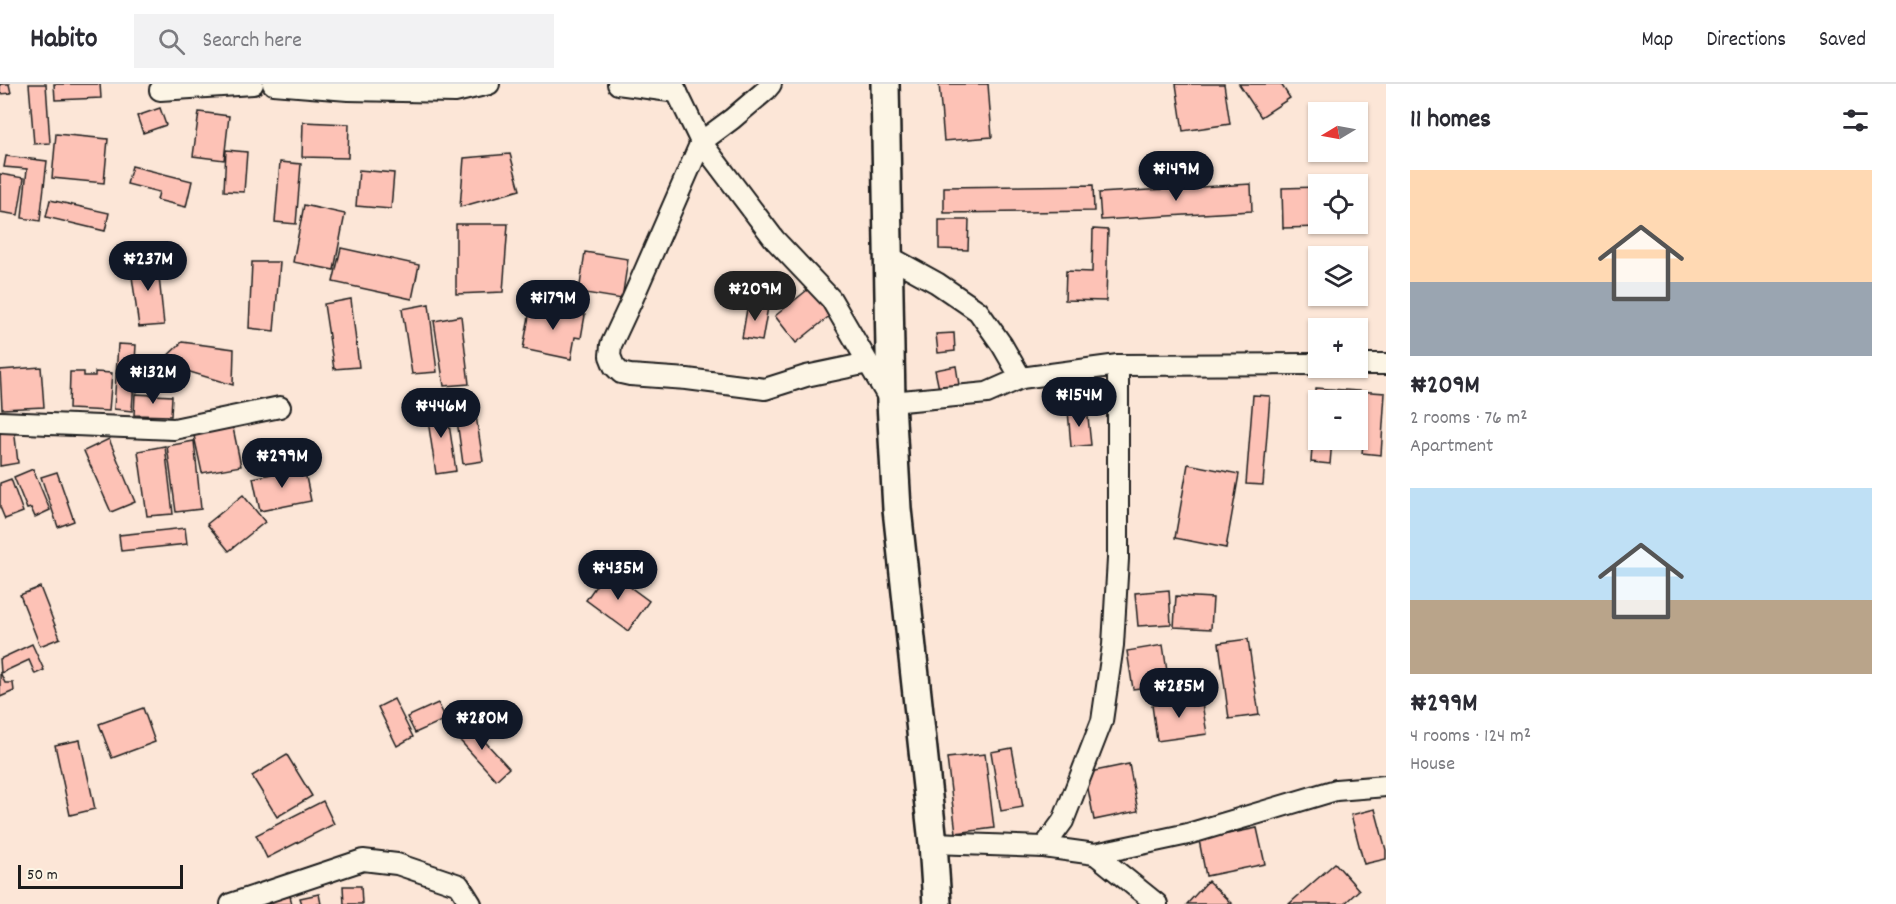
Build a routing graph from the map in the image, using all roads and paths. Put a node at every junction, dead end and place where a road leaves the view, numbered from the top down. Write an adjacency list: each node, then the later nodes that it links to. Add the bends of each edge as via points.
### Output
1 (253, 84): 8 (street)
2 (273, 84): 3 (street, via 455,92)
3 (489, 84)
4 (618, 84): 7 (street)
5 (771, 84): 9 (street)
6 (885, 84): 10 (main road)
7 (675, 88): 9 (street)
8 (160, 90)
9 (701, 142): 11 (street, via 775,240 831,299); 11 (street, via 611,345 614,366 630,375 765,388)
10 (888, 256): 16 (street, via 978,311); 17 (main road)
11 (868, 363): 17 (street)
12 (1118, 364): 13 (street); 16 (street); 23 (street, via 1119,559 1113,645 1102,721 1063,821)
13 (1308, 364)
14 (1368, 364): 15 (street)
15 (1386, 364)
16 (1021, 378): 17 (street, via 987,393)
17 (891, 402): 22 (main road, via 897,509)
18 (280, 407): 19 (street, via 174,429)
19 (0, 422)
20 (1386, 769): 21 (street)
21 (1379, 787): 24 (street, via 1336,790 1188,834)
22 (933, 843): 23 (street); 27 (main road)
23 (1044, 847): 24 (street)
24 (1095, 854): 28 (street)
25 (231, 904): 26 (street, via 363,860 397,864 459,885)
26 (471, 904)
27 (937, 904)
28 (1157, 904)

